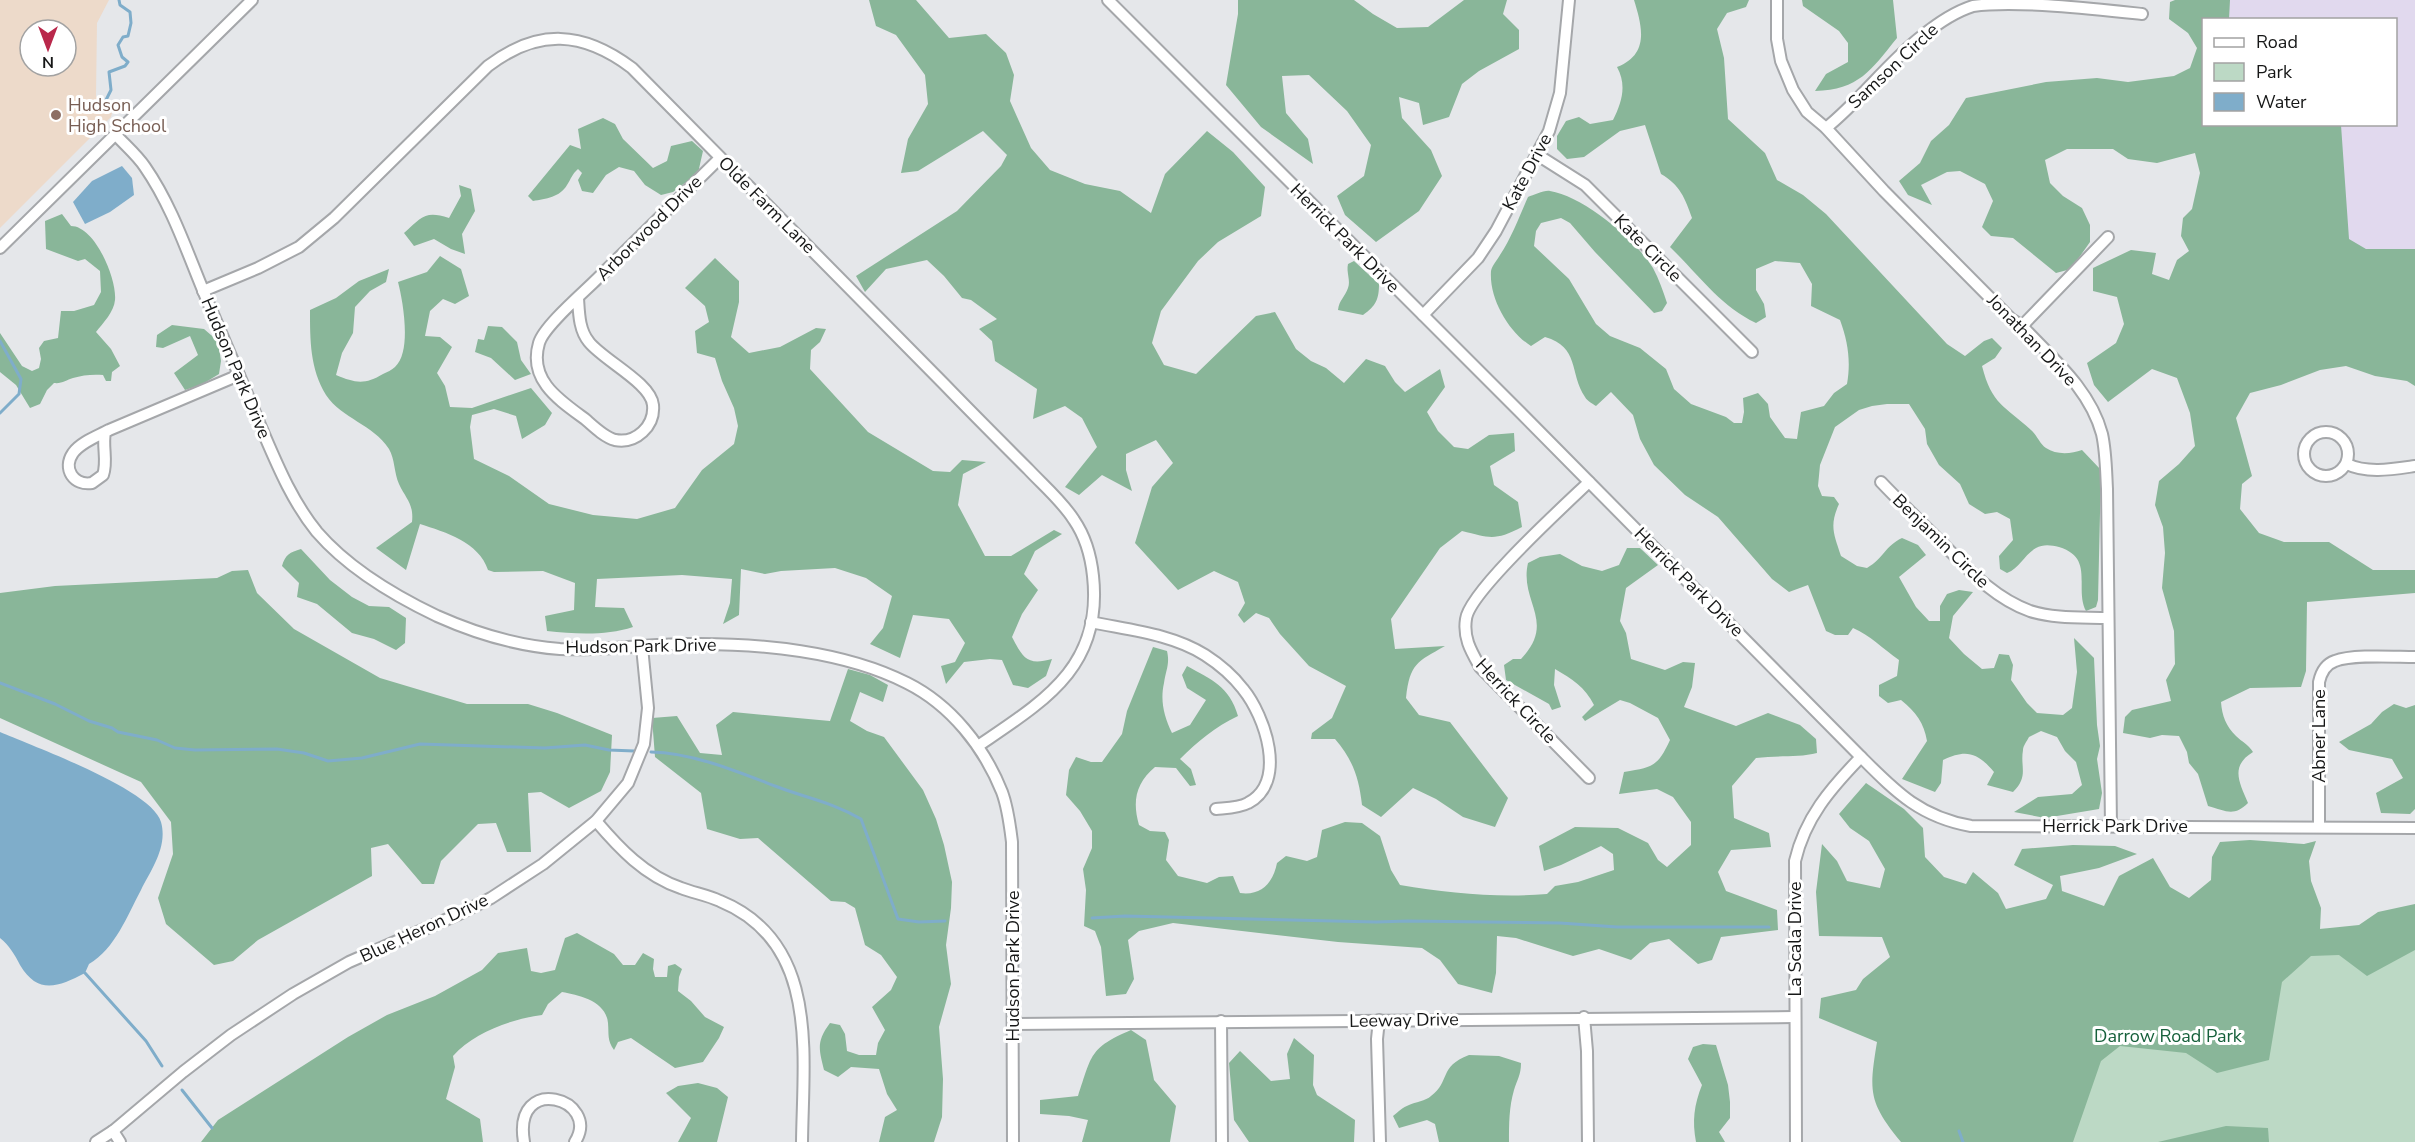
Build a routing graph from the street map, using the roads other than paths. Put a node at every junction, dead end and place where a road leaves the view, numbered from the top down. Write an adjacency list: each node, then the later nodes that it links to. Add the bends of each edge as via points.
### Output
1 (252, 0): 7 (street)
2 (1108, 0): 14 (street, Herrick Park Drive)
3 (1569, 0): 8 (street, Kate Drive, via 1560,93 1549,130)
4 (1777, 0): 6 (street, Jonathan Drive, via 1777,39 1787,79 1807,112)
5 (2142, 14): 6 (street, Samson Circle, via 2023,1 1975,6 1951,15 1921,36)
6 (1826, 128): 15 (street, Jonathan Drive, via 1884,191)
7 (115, 134): 11 (street); 12 (street, Hudson Park Drive, via 144,165 157,186)
8 (1536, 154): 14 (street, Kate Drive, via 1478,258); 16 (street, Kate Circle, via 1585,184)
9 (720, 158): 12 (street, Olde Farm Lane, via 615,55 573,39 532,41 506,52 488,66 334,218 299,247); 13 (street, Arborwood Drive); 24 (street, Olde Farm Lane, via 1065,509 1079,528 1090,555 1094,587)
10 (2108, 237): 15 (street)
11 (0, 248)
12 (203, 291): 17 (street, Hudson Park Drive)
13 (578, 298): 13 (street, Arborwood Drive, via 539,342 539,372 555,396 605,435 628,440 646,429 652,418 650,396 588,341)
14 (1423, 315): 21 (street, Herrick Park Drive)
15 (2022, 326): 23 (street, Jonathan Drive, via 2075,383 2101,433 2106,456)
16 (1752, 352)
17 (239, 375): 18 (street); 25 (street, Hudson Park Drive, via 282,475 304,514 341,556 375,582 464,627 519,642 603,650)
18 (105, 432): 18 (street, via 73,453 69,467 78,482 92,483 103,474)
19 (2347, 464): 19 (street, via 2348,446 2336,434 2319,433 2306,444 2305,461 2316,474 2334,475); 20 (street, via 2367,469)
20 (2415, 466)
21 (1589, 482): 28 (street, Herrick Park Drive); 29 (street, Herrick Circle, via 1483,588 1468,611 1466,636 1480,667)
22 (1881, 482): 23 (street, Benjamin Circle, via 1980,581 2005,599 2044,614)
23 (2108, 618): 32 (street, Jonathan Drive)
24 (1091, 622): 27 (street, Olde Farm Lane, via 1083,648 1055,690); 30 (street, via 1185,645 1222,668 1243,689 1263,726 1268,778 1262,791 1247,804)
25 (642, 647): 27 (street, Hudson Park Drive, via 740,644 814,654 865,667 908,683 936,702); 31 (street, Blue Heron Drive, via 648,708 644,744 628,783)
26 (2415, 657): 33 (street, Abner Lane, via 2348,658 2334,661 2324,669 2319,682)
27 (978, 746): 39 (street, Hudson Park Drive, via 1003,794 1012,842)
28 (1861, 757): 32 (street, Herrick Park Drive, via 1914,806 1953,822 1971,826); 36 (street, La Scala Drive, via 1821,801 1799,844 1794,876)
29 (1589, 778)
30 (1216, 809)
31 (596, 821): 40 (street, Blue Heron Drive, via 543,864 491,898 349,962 293,994 215,1047); 45 (street, via 618,847 649,873 736,909 755,922 781,951 797,989 802,1019)
32 (2111, 826): 33 (street, Herrick Park Drive)
33 (2319, 826): 34 (street, Herrick Park Drive)
34 (2415, 828)
35 (1584, 1017): 36 (street, Leeway Drive); 37 (street, Leeway Drive); 49 (street)
36 (1794, 1017): 50 (street, La Scala Drive)
37 (1379, 1020): 38 (street, Leeway Drive); 48 (street)
38 (1221, 1022): 39 (street, Leeway Drive); 47 (street)
39 (1013, 1024): 46 (street, Hudson Park Drive)
40 (113, 1131): 41 (street, Blue Heron Drive); 42 (street)
41 (96, 1142)
42 (120, 1142)
43 (524, 1142): 44 (street, via 522,1125 526,1113 532,1105 550,1098 560,1099 575,1112 580,1131)
44 (575, 1142)
45 (802, 1142)
46 (1013, 1142)
47 (1222, 1142)
48 (1380, 1142)
49 (1588, 1142)
50 (1796, 1142)

